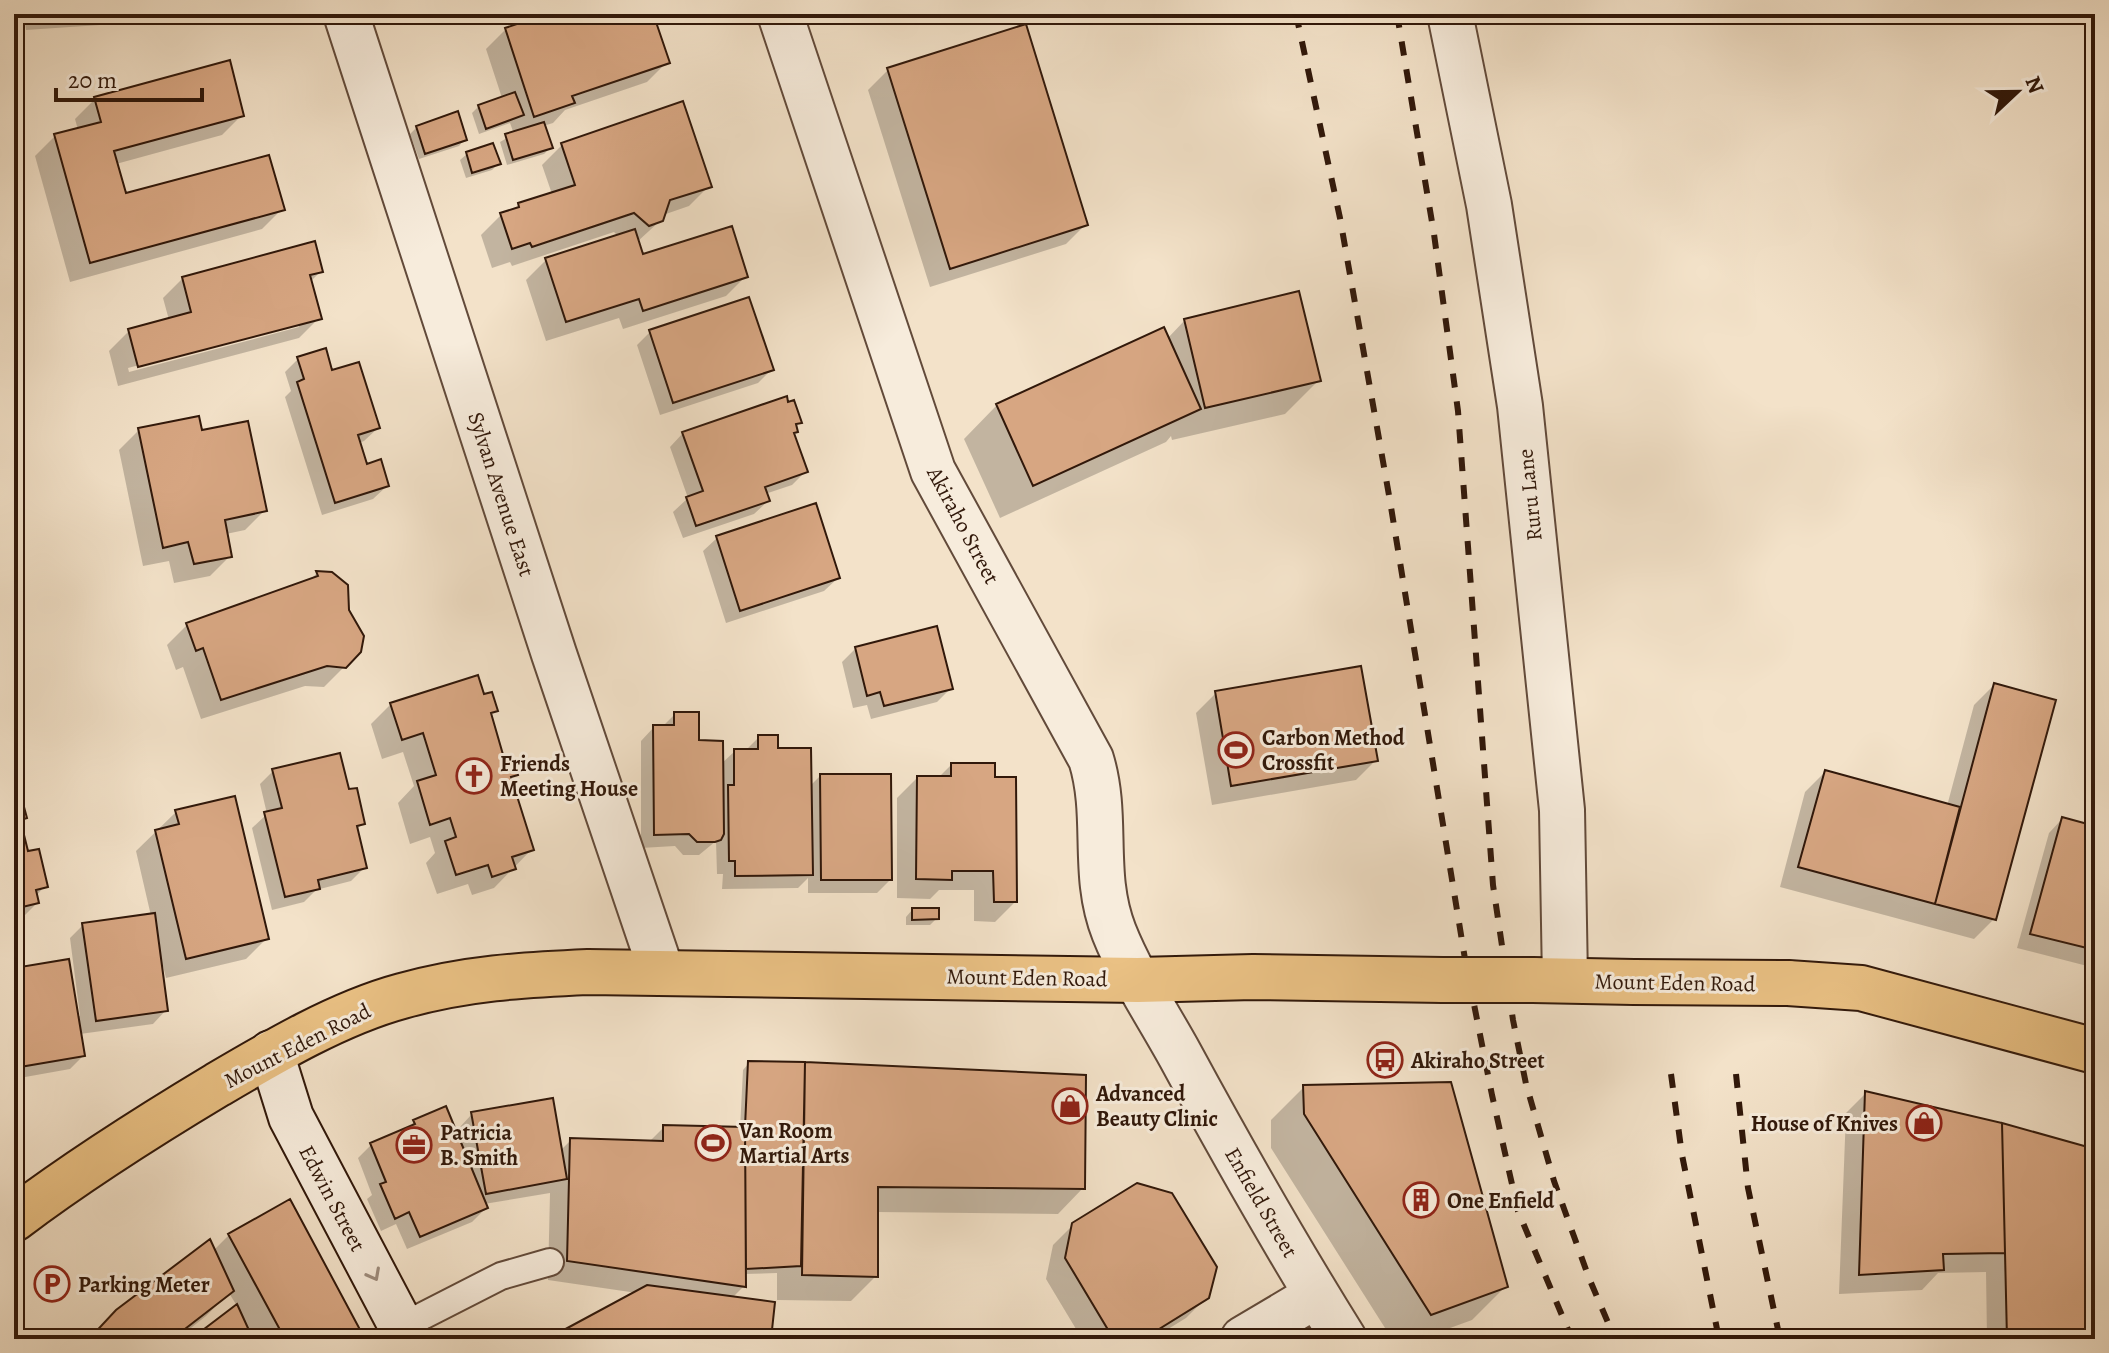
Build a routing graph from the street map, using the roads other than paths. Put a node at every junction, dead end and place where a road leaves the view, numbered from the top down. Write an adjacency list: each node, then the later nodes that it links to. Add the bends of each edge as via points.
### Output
1 (346, 14): 4 (street, Sylvan Avenue East)
2 (780, 14): 5 (street, Akiraho Street, via 933,471 1091,759 1100,796 1105,899 1114,932)
3 (1450, 14): 6 (street, Ruru Lane, via 1489,205 1520,406 1562,810)
4 (662, 973): 5 (main road, Mount Eden Road); 8 (main road, Mount Eden Road, via 505,975 456,982 398,997)
5 (1138, 980): 6 (main road, Mount Eden Road, bridge); 11 (street, Enfield Street)
6 (1549, 980): 7 (main road, Mount Eden Road, bridge, via 1861,988)
7 (2095, 1051)
8 (271, 1053): 9 (main road, Mount Eden Road, via 136,1133); 12 (street, Edwin Street, one-way to 12, via 291,1117)
9 (14, 1219)
10 (550, 1262): 12 (lane, via 501,1276)
11 (1317, 1295): 13 (street); 14 (street, Enfield Street)
12 (404, 1333)
13 (1243, 1339)
14 (1344, 1339)

